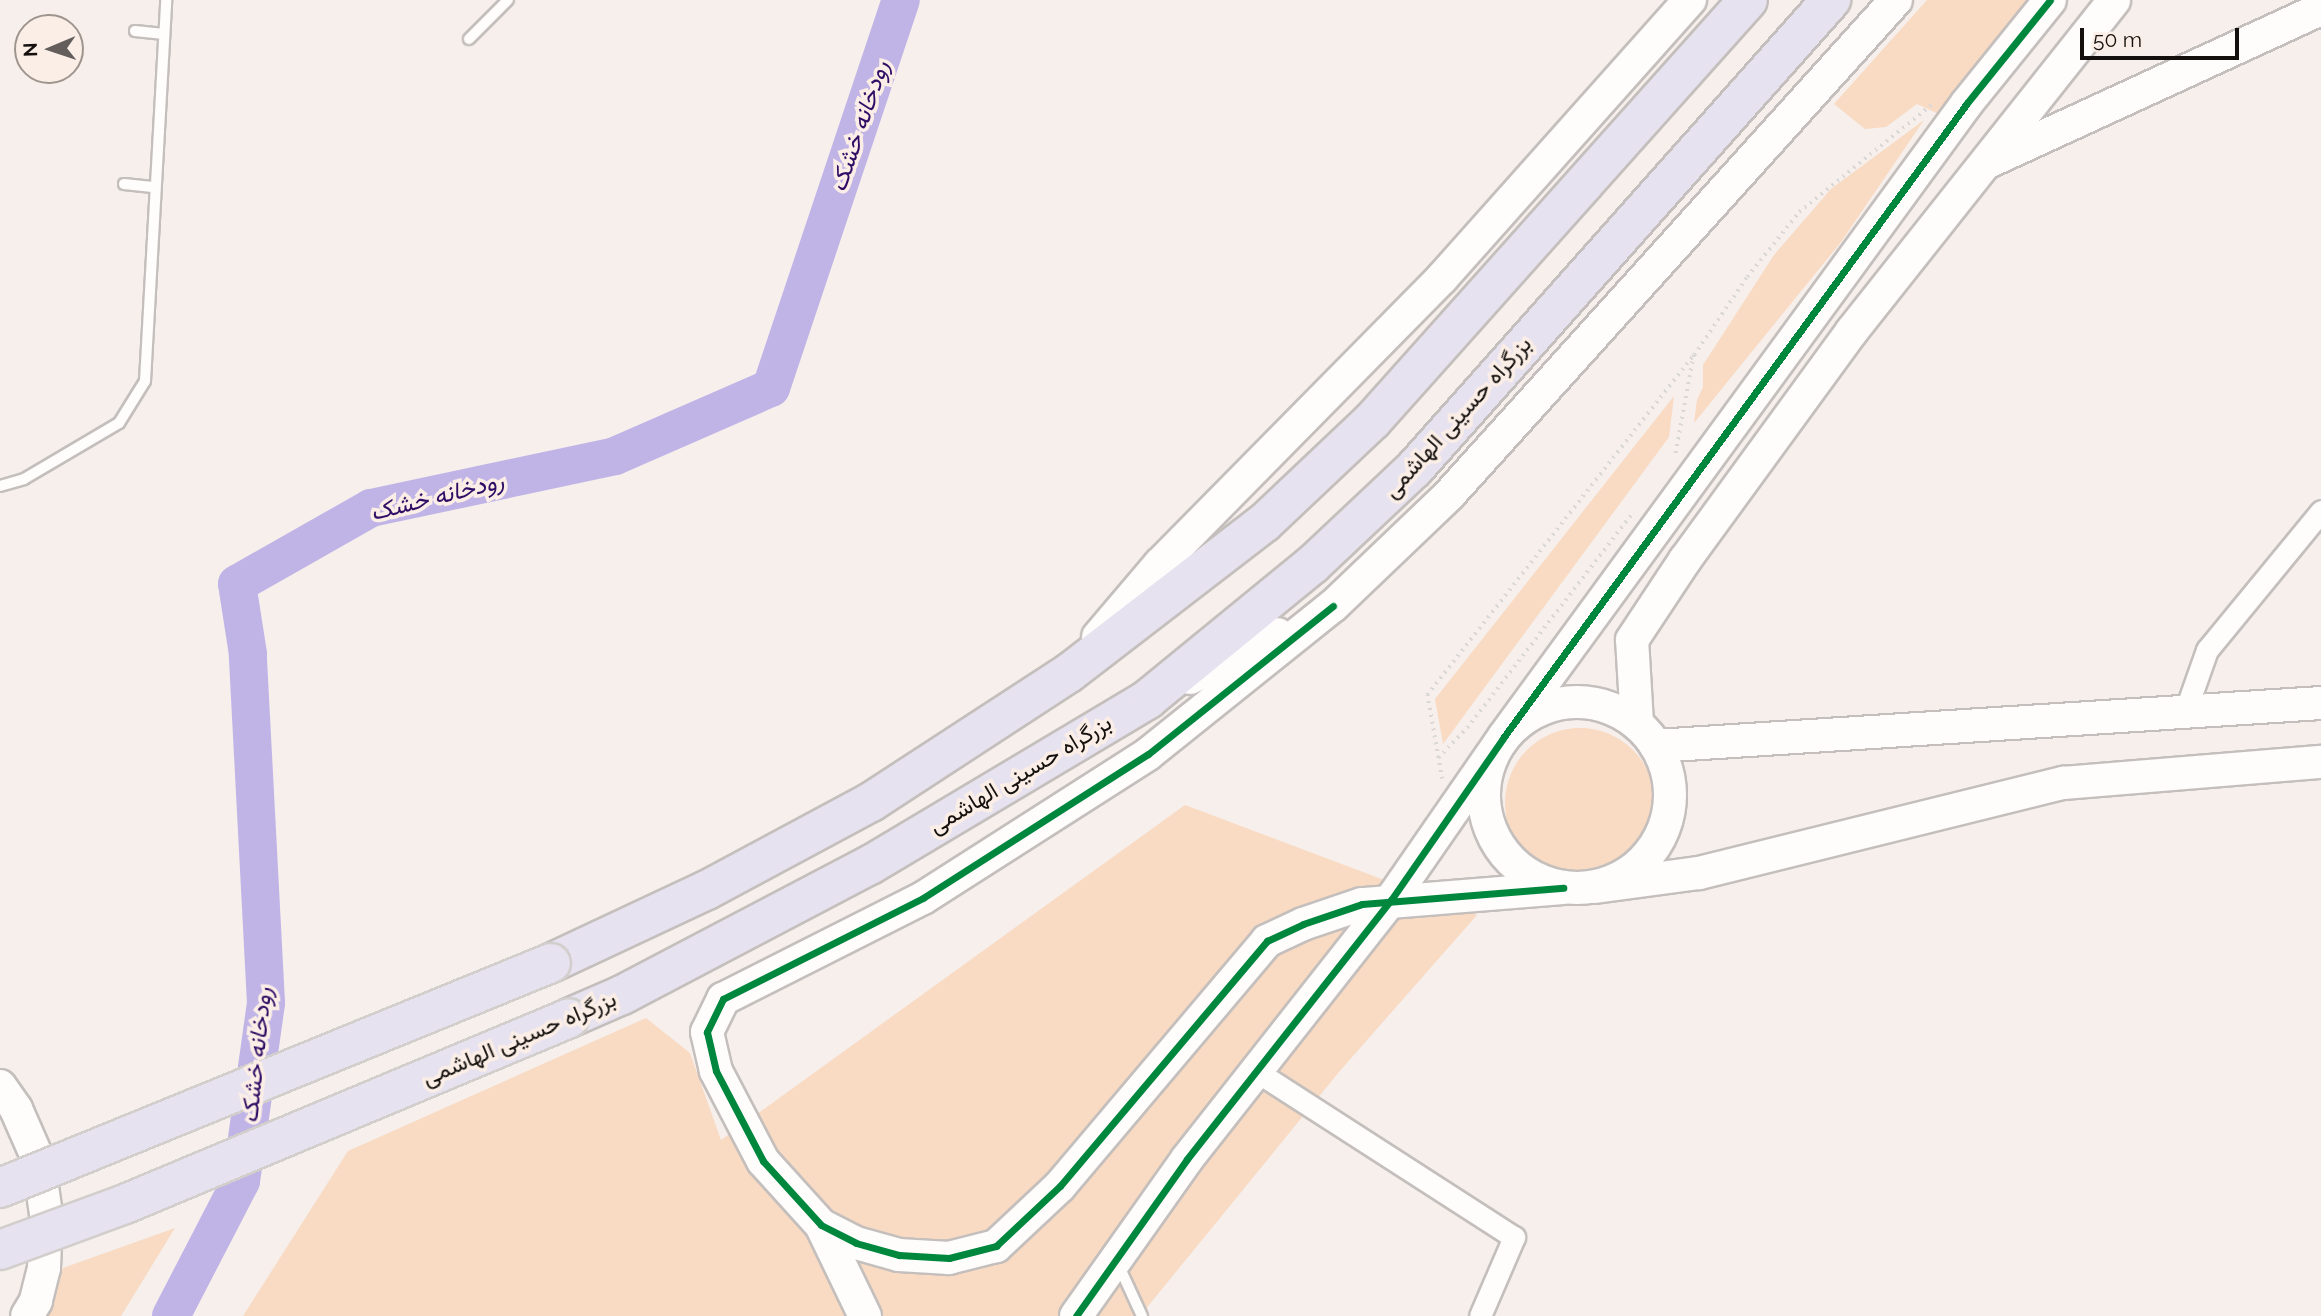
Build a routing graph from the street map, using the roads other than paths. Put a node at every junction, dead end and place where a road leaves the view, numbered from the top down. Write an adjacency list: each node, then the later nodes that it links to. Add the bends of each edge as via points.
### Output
1 (166, 0): 11 (lane)
2 (508, 0): 12 (lane)
3 (1690, 0): 21 (street, via 1442,278 1160,564)
4 (1748, 0): 21 (highway, via 1372,421 1264,523)
5 (1830, 0): 22 (highway, بزرگراه حسینی الهاشمی, via 1414,469 1312,565)
6 (1896, 0): 20 (street, via 1449,495)
7 (2050, 0): 18 (street)
8 (2114, 0): 13 (street)
9 (2321, 9): 13 (street)
10 (135, 31): 11 (lane)
11 (164, 34): 15 (lane)
12 (469, 39)
13 (1984, 164): 19 (street, via 1852,331)
14 (124, 184): 15 (lane)
15 (155, 187): 16 (lane, via 145,381 119,423 23,479)
16 (0, 486)
17 (2321, 512): 24 (street, via 2207,650)
18 (1643, 523): 19 (street); 26 (street)
19 (1685, 560): 25 (street, via 1632,640)
20 (1333, 606): 22 (street); 34 (street, via 1148,754 923,898 723,999 706,1032 716,1071 762,1161)
21 (1069, 673): 33 (highway, bridge, via 871,802 707,890 551,963)
22 (1148, 699): 35 (highway, بزرگراه حسینی الهاشمی, bridge, via 870,865 622,995 125,1204)
23 (2321, 703): 24 (street)
24 (2185, 712): 25 (street)
25 (1647, 734): 26 (street, via 1612,708 1553,705 1526,716); 28 (street, via 1668,773 1670,802 1663,831 1647,856 1625,876)
26 (1503, 738): 29 (street, via 1488,767 1483,802 1490,830 1508,858 1524,871); 30 (street)
27 (2321, 762): 28 (street, via 2064,782 1699,873)
28 (1595, 887): 29 (street)
29 (1563, 888): 30 (street)
30 (1391, 900): 31 (street); 34 (street, via 1328,914 1267,941 1060,1186 996,1246 949,1258 899,1255)
31 (1256, 1071): 36 (street); 41 (street, via 1514,1237)
32 (0, 1086): 37 (street, via 16,1109 38,1159 46,1214 44,1268)
33 (0, 1188)
34 (821, 1225): 38 (street)
35 (0, 1250)
36 (1116, 1259): 39 (street); 40 (lane)
37 (27, 1316)
38 (865, 1316)
39 (1076, 1316)
40 (1142, 1316)
41 (1480, 1316)

